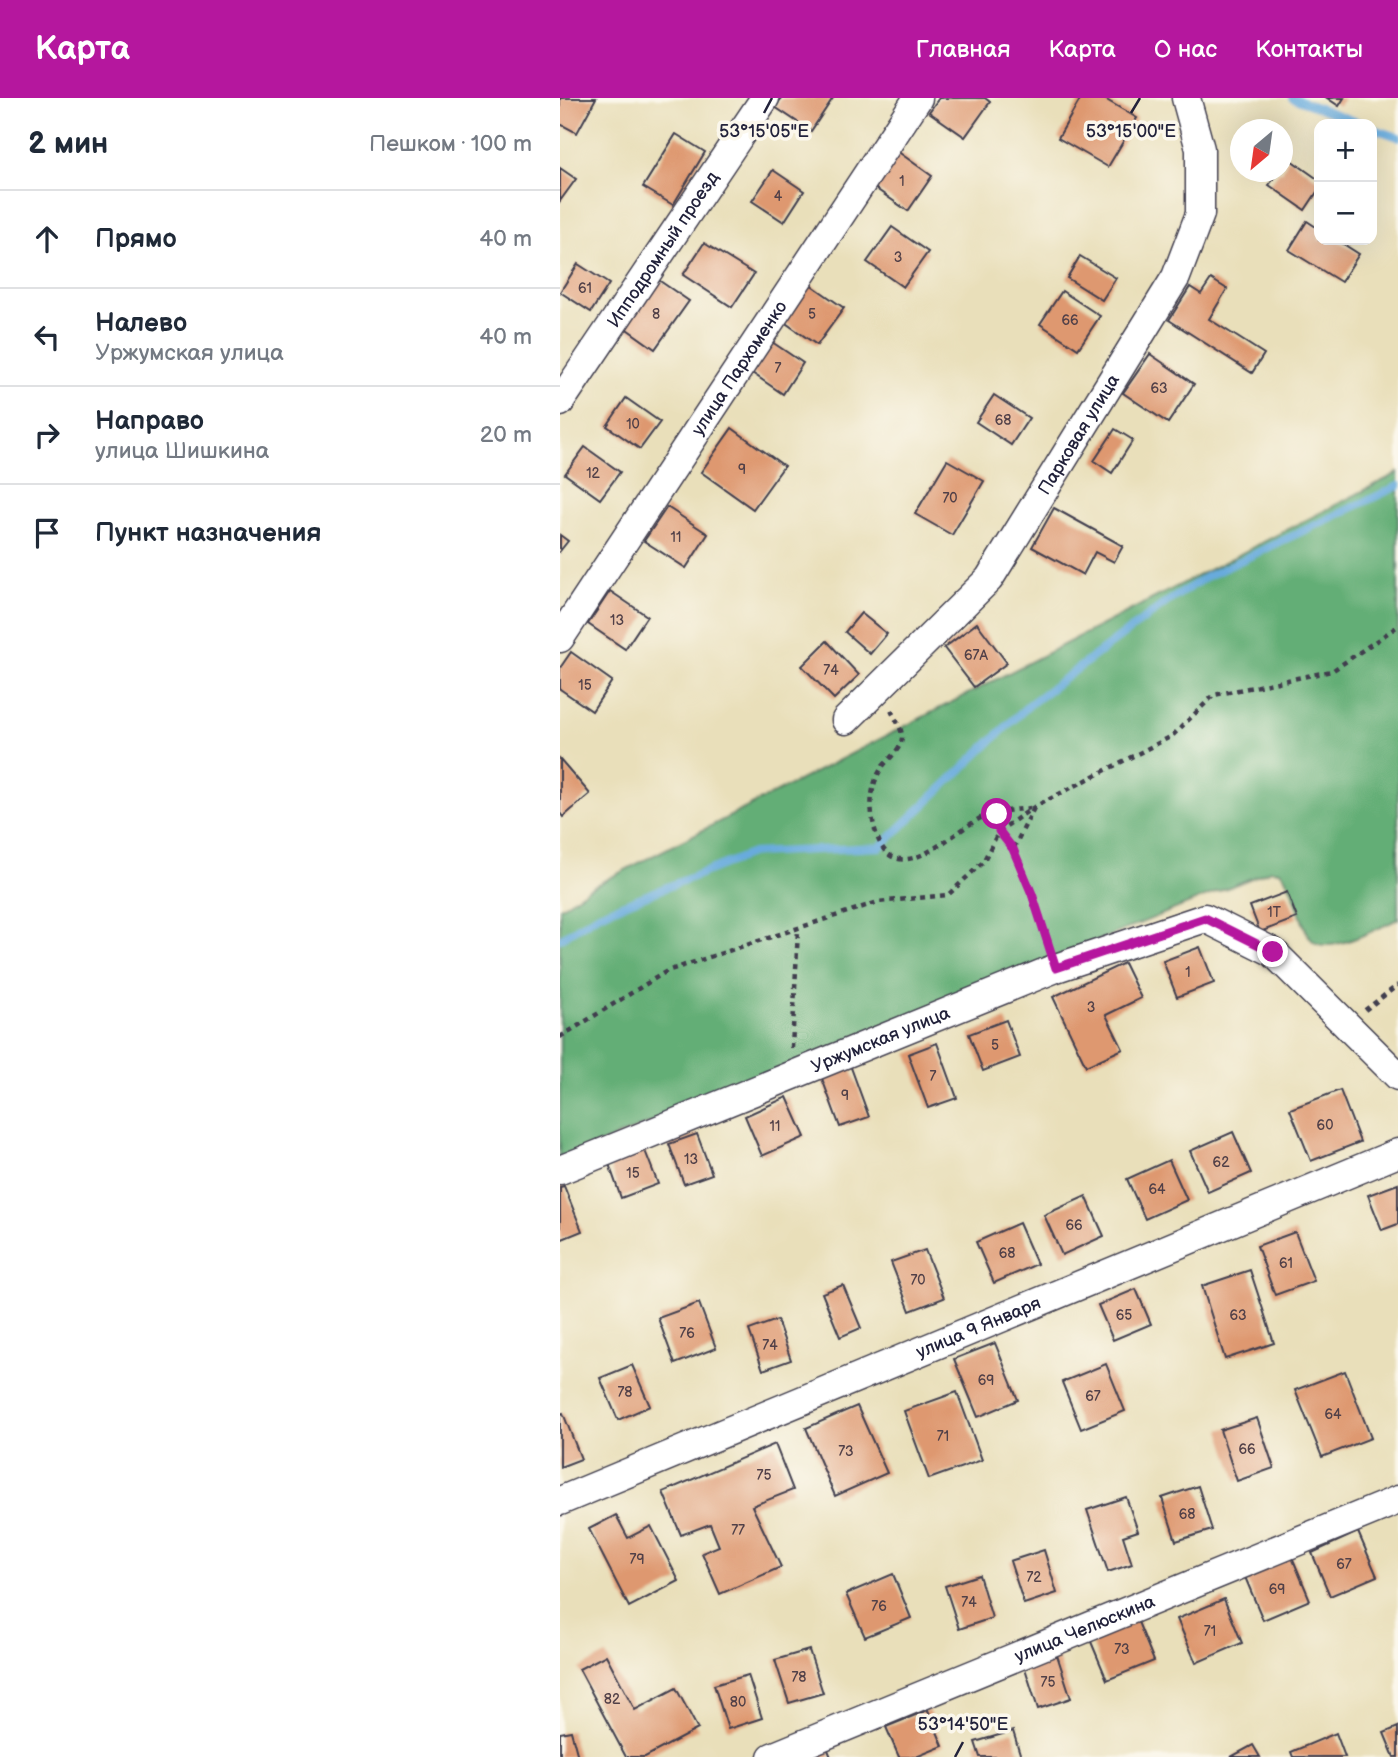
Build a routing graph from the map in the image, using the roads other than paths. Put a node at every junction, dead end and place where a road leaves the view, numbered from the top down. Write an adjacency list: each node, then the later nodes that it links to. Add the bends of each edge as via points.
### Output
1 (765, 98): 4 (street, Ипподромный проезд)
2 (918, 98): 5 (street, улица Пархоменко)
3 (1186, 98): 6 (street, Парковая улица, via 1200,149 1200,215 1176,277 989,579)
4 (560, 402)
5 (560, 638)
6 (846, 720)
7 (1398, 1076): 9 (street, Уржумская улица, via 1273,952 1205,918 1056,968)
8 (1398, 1153): 11 (street, улица 9 Января)
9 (560, 1170)
10 (1398, 1500): 12 (street, улица Челюскина)
11 (560, 1501)
12 (772, 1757)

